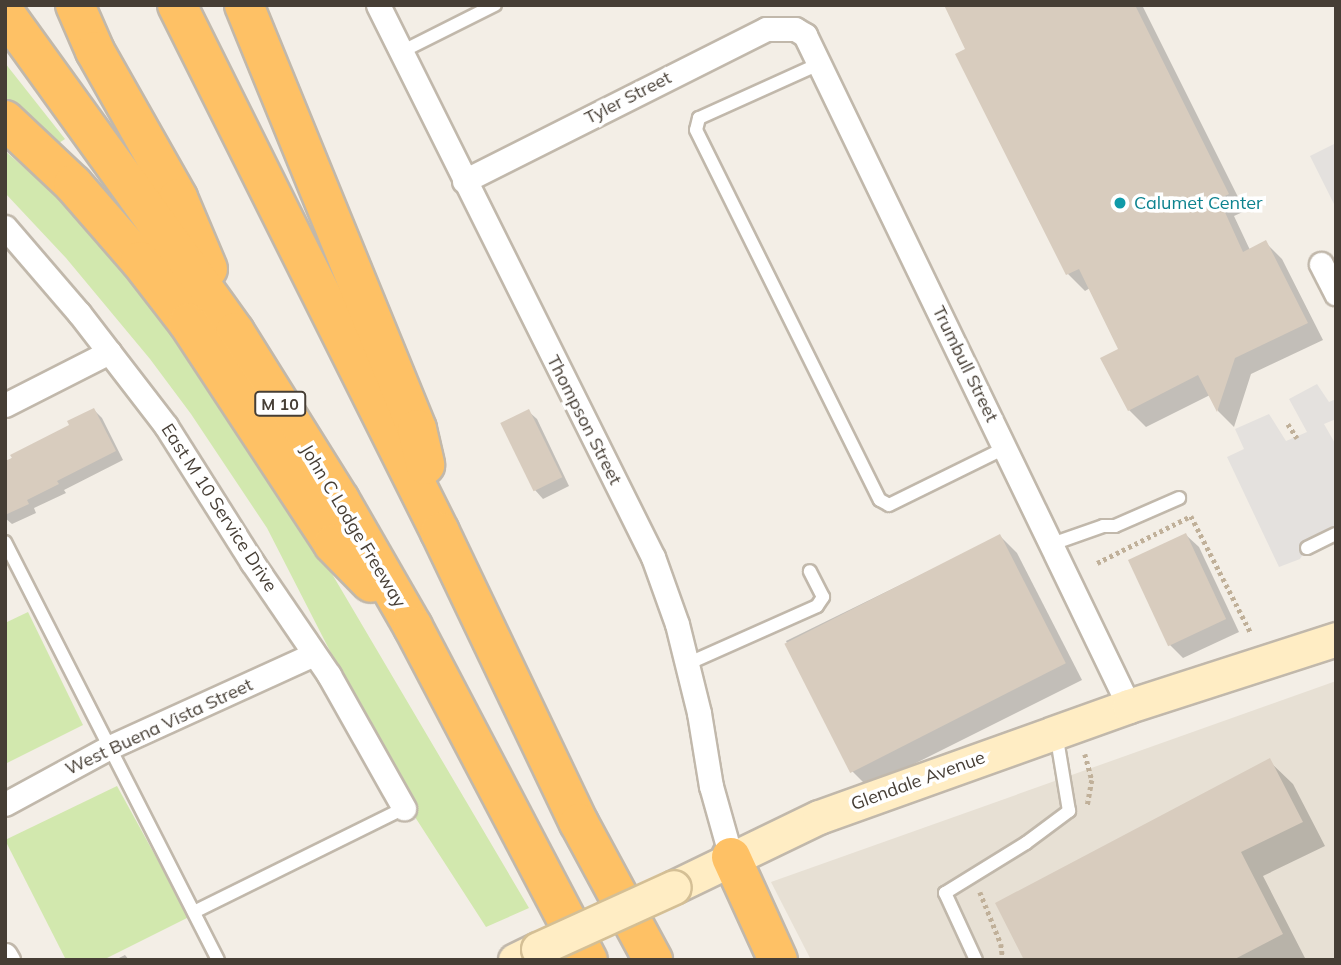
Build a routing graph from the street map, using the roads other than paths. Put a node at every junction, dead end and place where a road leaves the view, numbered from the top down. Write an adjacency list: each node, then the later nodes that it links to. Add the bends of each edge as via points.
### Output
1 (75, 5): 15 (highway, via 95,51 178,198)
2 (177, 5): 20 (highway)
3 (244, 5): 20 (highway, via 416,429)
4 (378, 5): 8 (street, Thompson Street)
5 (495, 5): 8 (lane)
6 (5, 13): 15 (highway, John C Lodge Freeway / M 10)
7 (795, 29): 9 (street, Trumbull Street, via 805,35); 11 (street, Tyler Street, via 766,29)
8 (401, 52): 11 (street, Thompson Street)
9 (821, 63): 18 (street, Trumbull Street); 18 (lane, via 699,118 696,130 880,500 889,505)
10 (5, 120): 26 (highway, via 73,184 140,261 188,323 333,544)
11 (464, 181): 29 (street, Thompson Street, via 653,557)
12 (5, 227): 16 (street, East M 10 Service Drive)
13 (1321, 264): 14 (street)
14 (1336, 293)
15 (235, 332): 26 (highway, John C Lodge Freeway / M 10)
16 (109, 352): 17 (street); 28 (street, East M 10 Service Drive, via 166,426)
17 (5, 405)
18 (1005, 448): 23 (street, Trumbull Street)
19 (1179, 498): 23 (lane, via 1115,526)
20 (440, 532): 42 (highway, via 579,823)
21 (1336, 534): 24 (lane)
22 (5, 542): 32 (lane)
23 (1052, 544): 30 (street, Trumbull Street)
24 (1307, 548)
25 (810, 570): 29 (lane, via 823,597 817,606)
26 (413, 627): 41 (highway, John C Lodge Freeway / M 10)
27 (1336, 639): 30 (street, Glendale Avenue)
28 (314, 654): 32 (street, West Buena Vista Street); 34 (street, East M 10 Service Drive)
29 (687, 664): 35 (street, Thompson Street, via 711,786)
30 (1129, 706): 31 (street, Glendale Avenue)
31 (1056, 732): 35 (street, Glendale Avenue, via 819,817); 44 (lane, via 1069,811 945,893)
32 (110, 747): 33 (street, West Buena Vista Street); 36 (lane)
33 (5, 804)
34 (404, 808): 36 (lane)
35 (731, 857): 37 (street, Glendale Avenue, bridge); 43 (highway)
36 (194, 912): 40 (lane)
37 (526, 954)
38 (5, 955): 39 (street)
39 (8, 960)
40 (218, 960)
41 (589, 960)
42 (653, 960)
43 (778, 960)
44 (976, 960)

